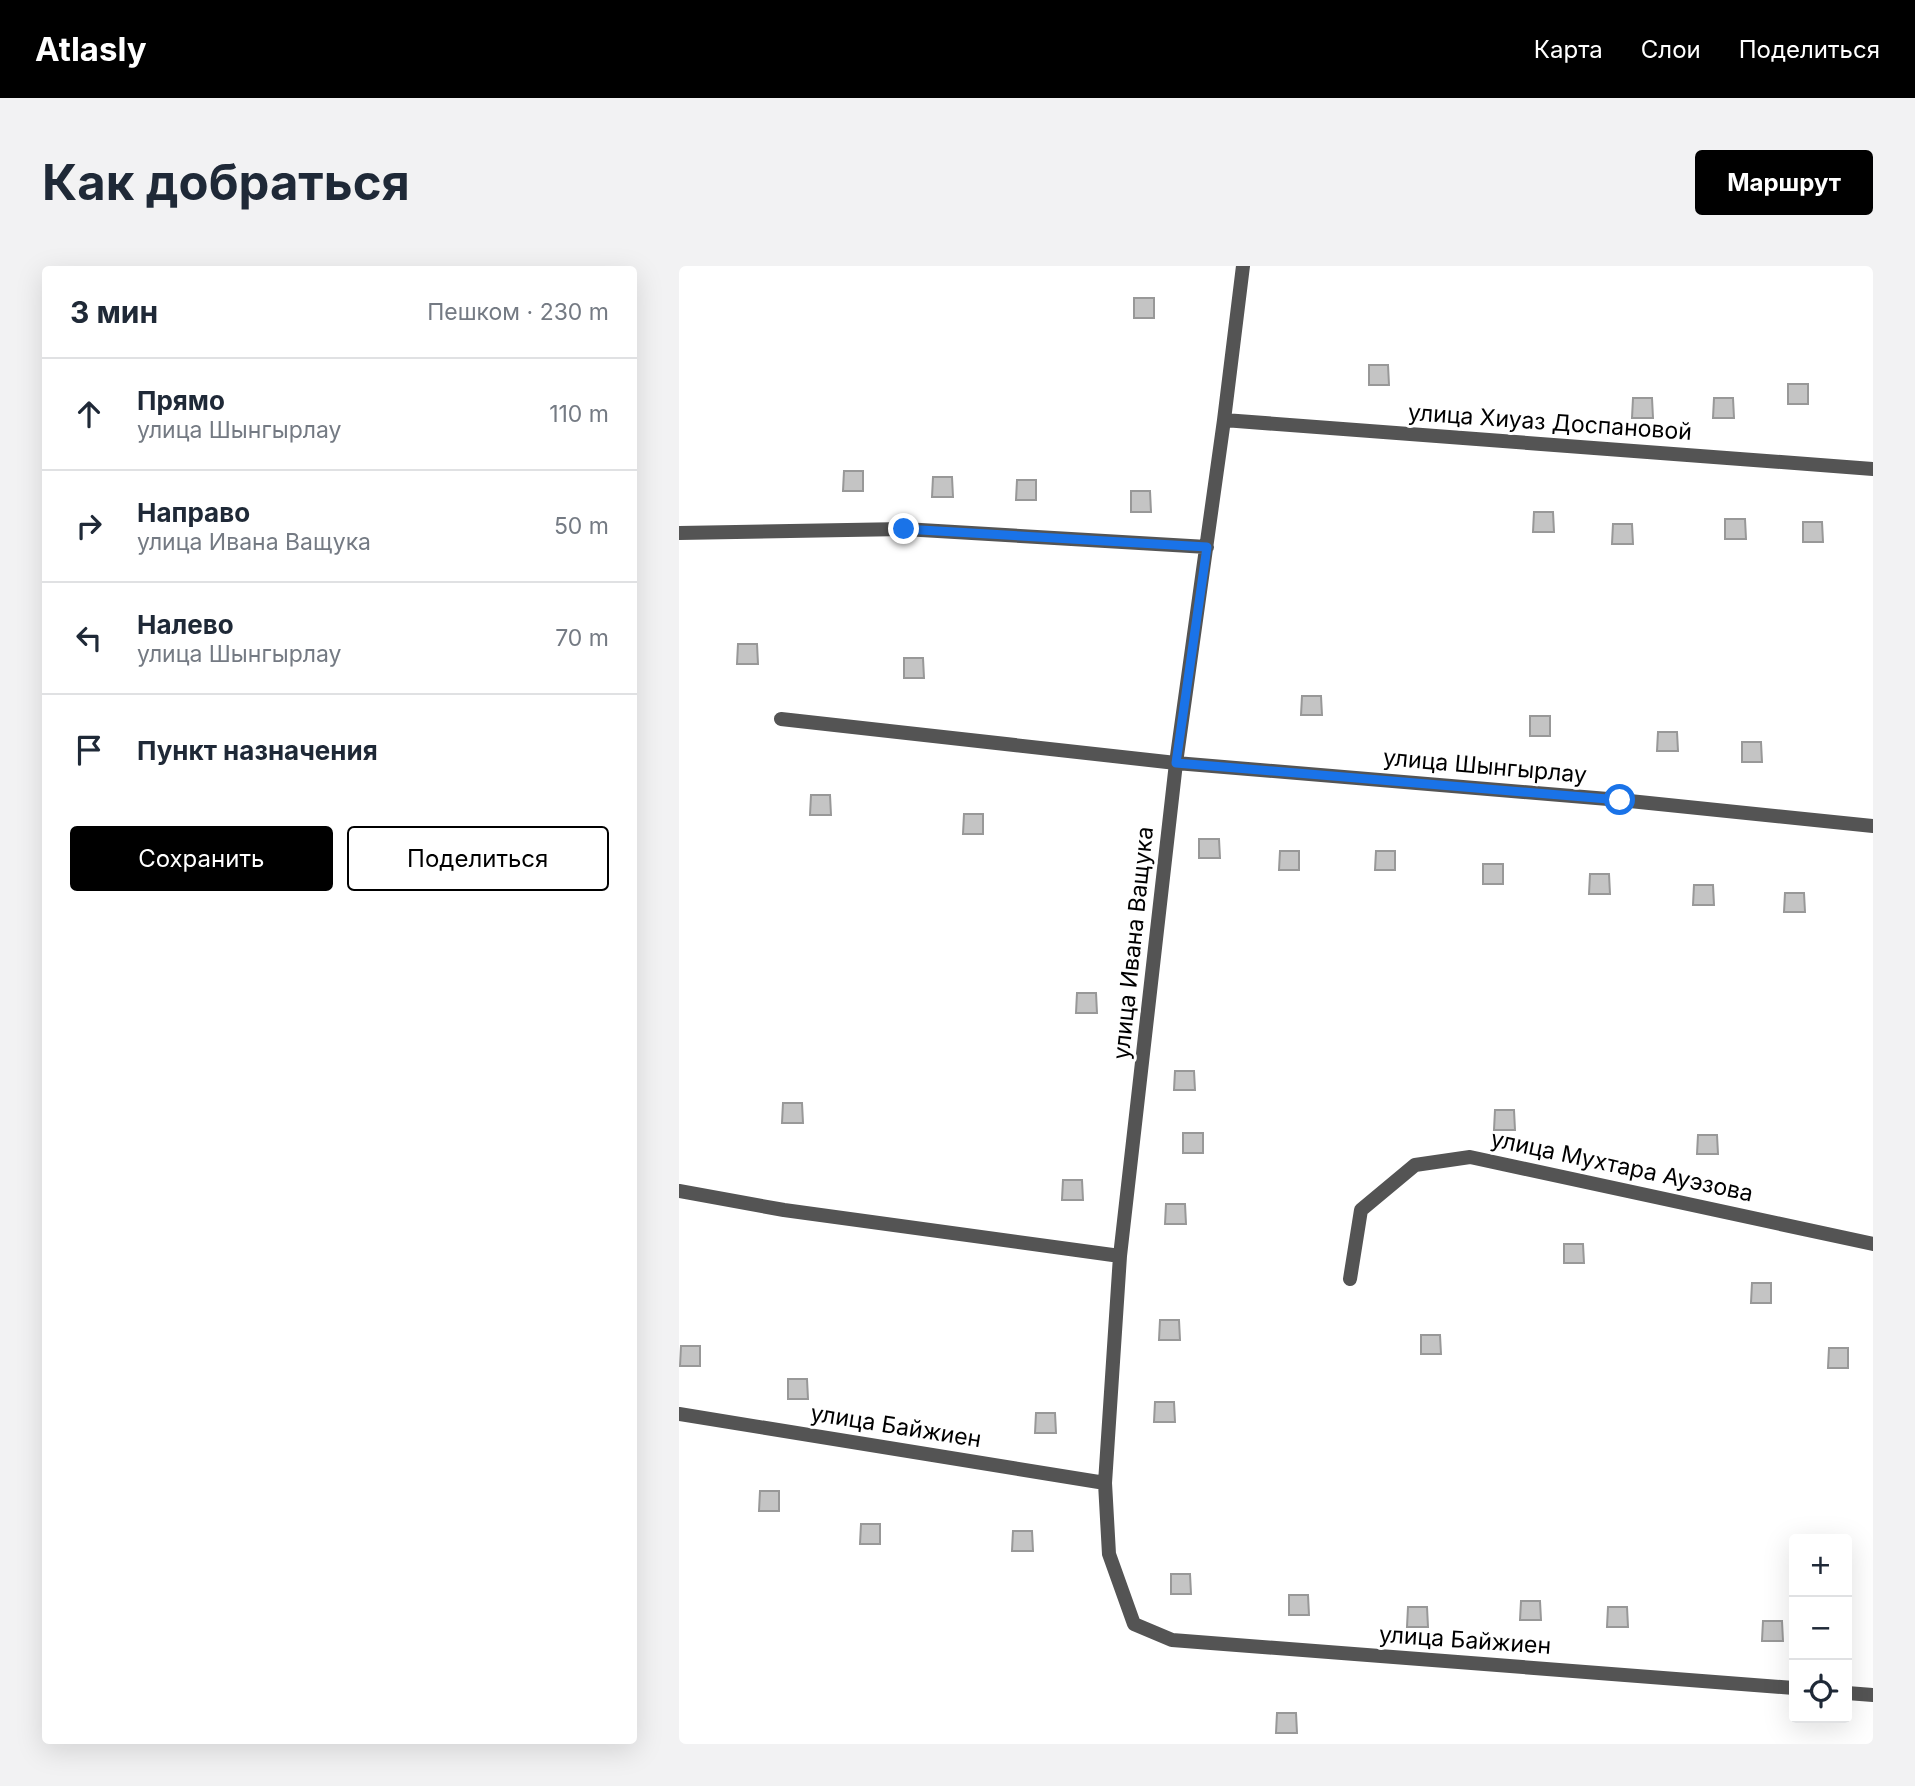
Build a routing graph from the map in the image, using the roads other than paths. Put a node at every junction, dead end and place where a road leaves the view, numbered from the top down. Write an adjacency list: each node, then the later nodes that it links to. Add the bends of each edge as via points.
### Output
1 (1243, 266): 2 (street, улица Ивана Ващука)
2 (1224, 420): 3 (street, улица Хиуаз Доспановой); 5 (street, улица Ивана Ващука)
3 (1873, 468)
4 (679, 533): 5 (street, via 904,529)
5 (1207, 547): 7 (street, улица Ивана Ващука)
6 (781, 719): 7 (street, улица Шынгырлау)
7 (1176, 763): 8 (street, улица Шынгырлау); 11 (street, улица Ивана Ващука)
8 (1873, 826)
9 (679, 1191): 11 (street)
10 (1873, 1244): 12 (street, улица Мухтара Ауэзова, via 1470,1157 1415,1165 1361,1210)
11 (1120, 1256): 14 (street, улица Ивана Ващука)
12 (1350, 1279)
13 (679, 1414): 14 (street, улица Байжиен)
14 (1105, 1483): 15 (street, улица Ивана Ващука, via 1109,1553)
15 (1135, 1624): 16 (street, улица Байжиен, via 1172,1640)
16 (1789, 1688)
17 (1852, 1693): 18 (street)
18 (1873, 1695)

